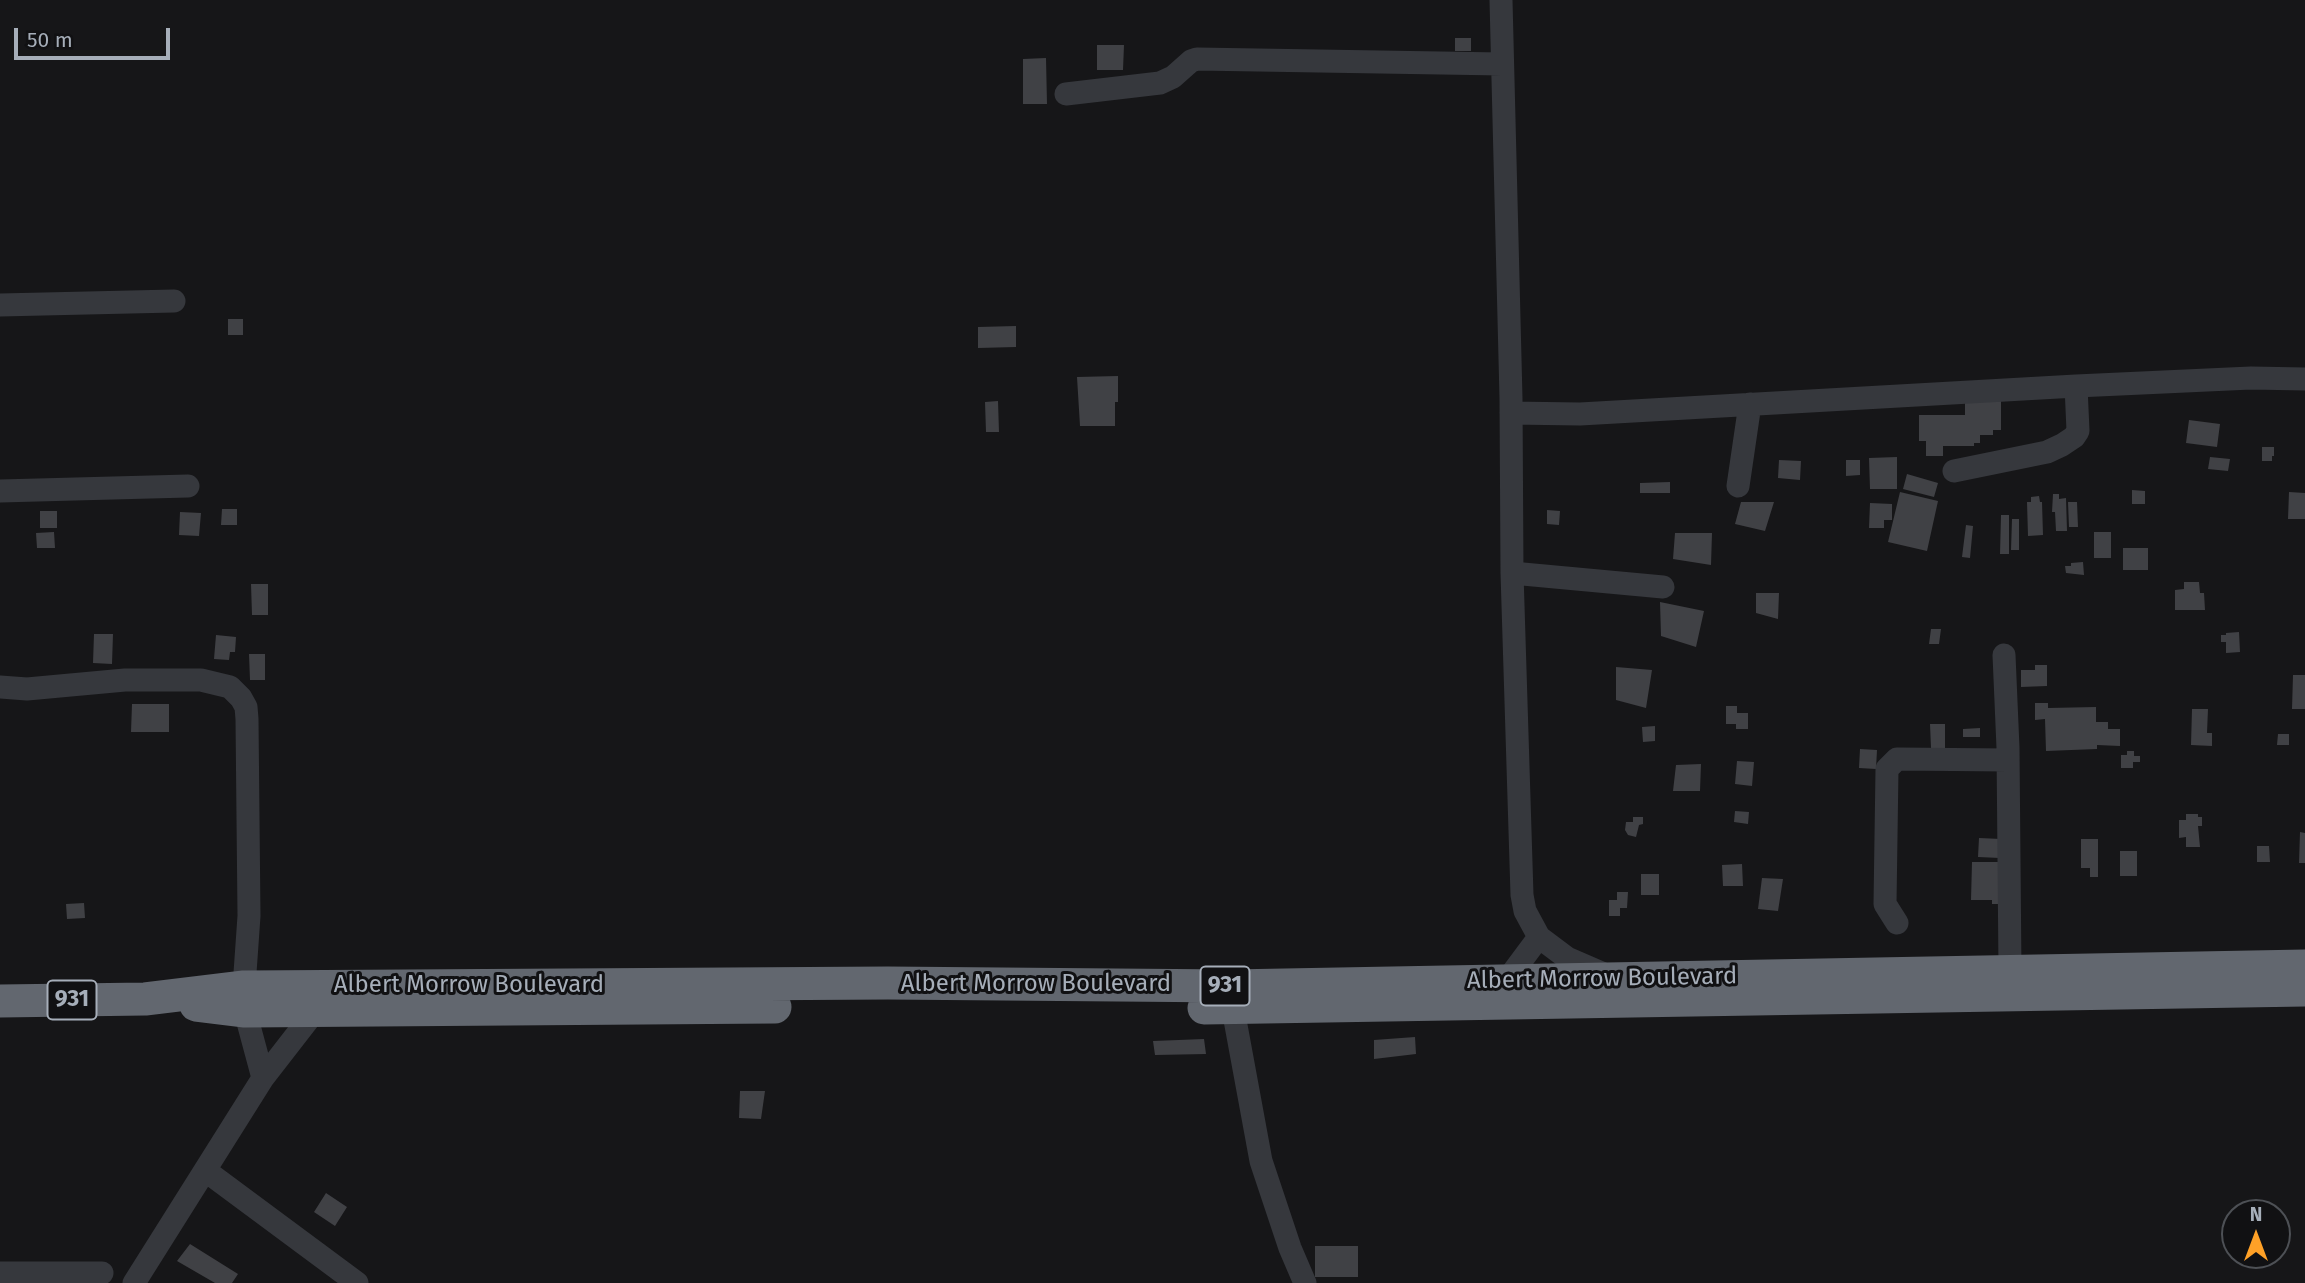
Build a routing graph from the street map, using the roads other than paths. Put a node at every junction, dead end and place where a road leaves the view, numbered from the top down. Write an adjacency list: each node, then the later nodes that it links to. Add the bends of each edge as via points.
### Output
1 (1501, 0): 2 (street)
2 (1502, 64): 3 (street, via 1198,59 1160,83); 9 (street)
3 (1066, 94)
4 (174, 301): 5 (street)
5 (0, 305)
6 (2305, 379): 7 (street)
7 (2076, 386): 8 (street); 10 (street, via 2078,431 2074,437 2047,452)
8 (1750, 404): 9 (street, via 1580,414); 12 (street)
9 (1511, 413): 14 (street)
10 (1954, 471)
11 (188, 486): 13 (street)
12 (1738, 486)
13 (0, 491)
14 (1512, 573): 15 (street); 20 (street, via 1522,895)
15 (1662, 587)
16 (2004, 656): 18 (street)
17 (0, 687): 26 (street, via 201,680 230,687 242,698 247,719 249,877)
18 (2008, 760): 19 (street, via 1897,759 1887,769 1885,904); 22 (street)
19 (1897, 923)
20 (1539, 937): 23 (street, via 1590,970); 24 (street)
21 (2305, 966): 22 (highway, Albert Morrow Boulevard / 931)
22 (2010, 971): 23 (highway, Albert Morrow Boulevard / 931)
23 (1621, 979): 24 (highway, Albert Morrow Boulevard / 931)
24 (1507, 980): 26 (highway, Albert Morrow Boulevard / 931, via 1231,986 888,983)
25 (2305, 990): 28 (highway, Albert Morrow Boulevard / 931)
26 (244, 999): 27 (highway, Albert Morrow Boulevard / 931); 29 (highway, Albert Morrow Boulevard / 931); 30 (street)
27 (0, 1001)
28 (1233, 1009): 29 (highway, Albert Morrow Boulevard / 931, via 876,1006); 37 (street, via 1261,1161)
29 (315, 1011): 30 (street)
30 (263, 1079): 31 (street)
31 (205, 1171): 35 (street); 36 (street)
32 (0, 1273): 34 (street)
33 (102, 1273): 34 (street)
34 (67, 1278)
35 (134, 1283)
36 (357, 1283)
37 (1304, 1283)

